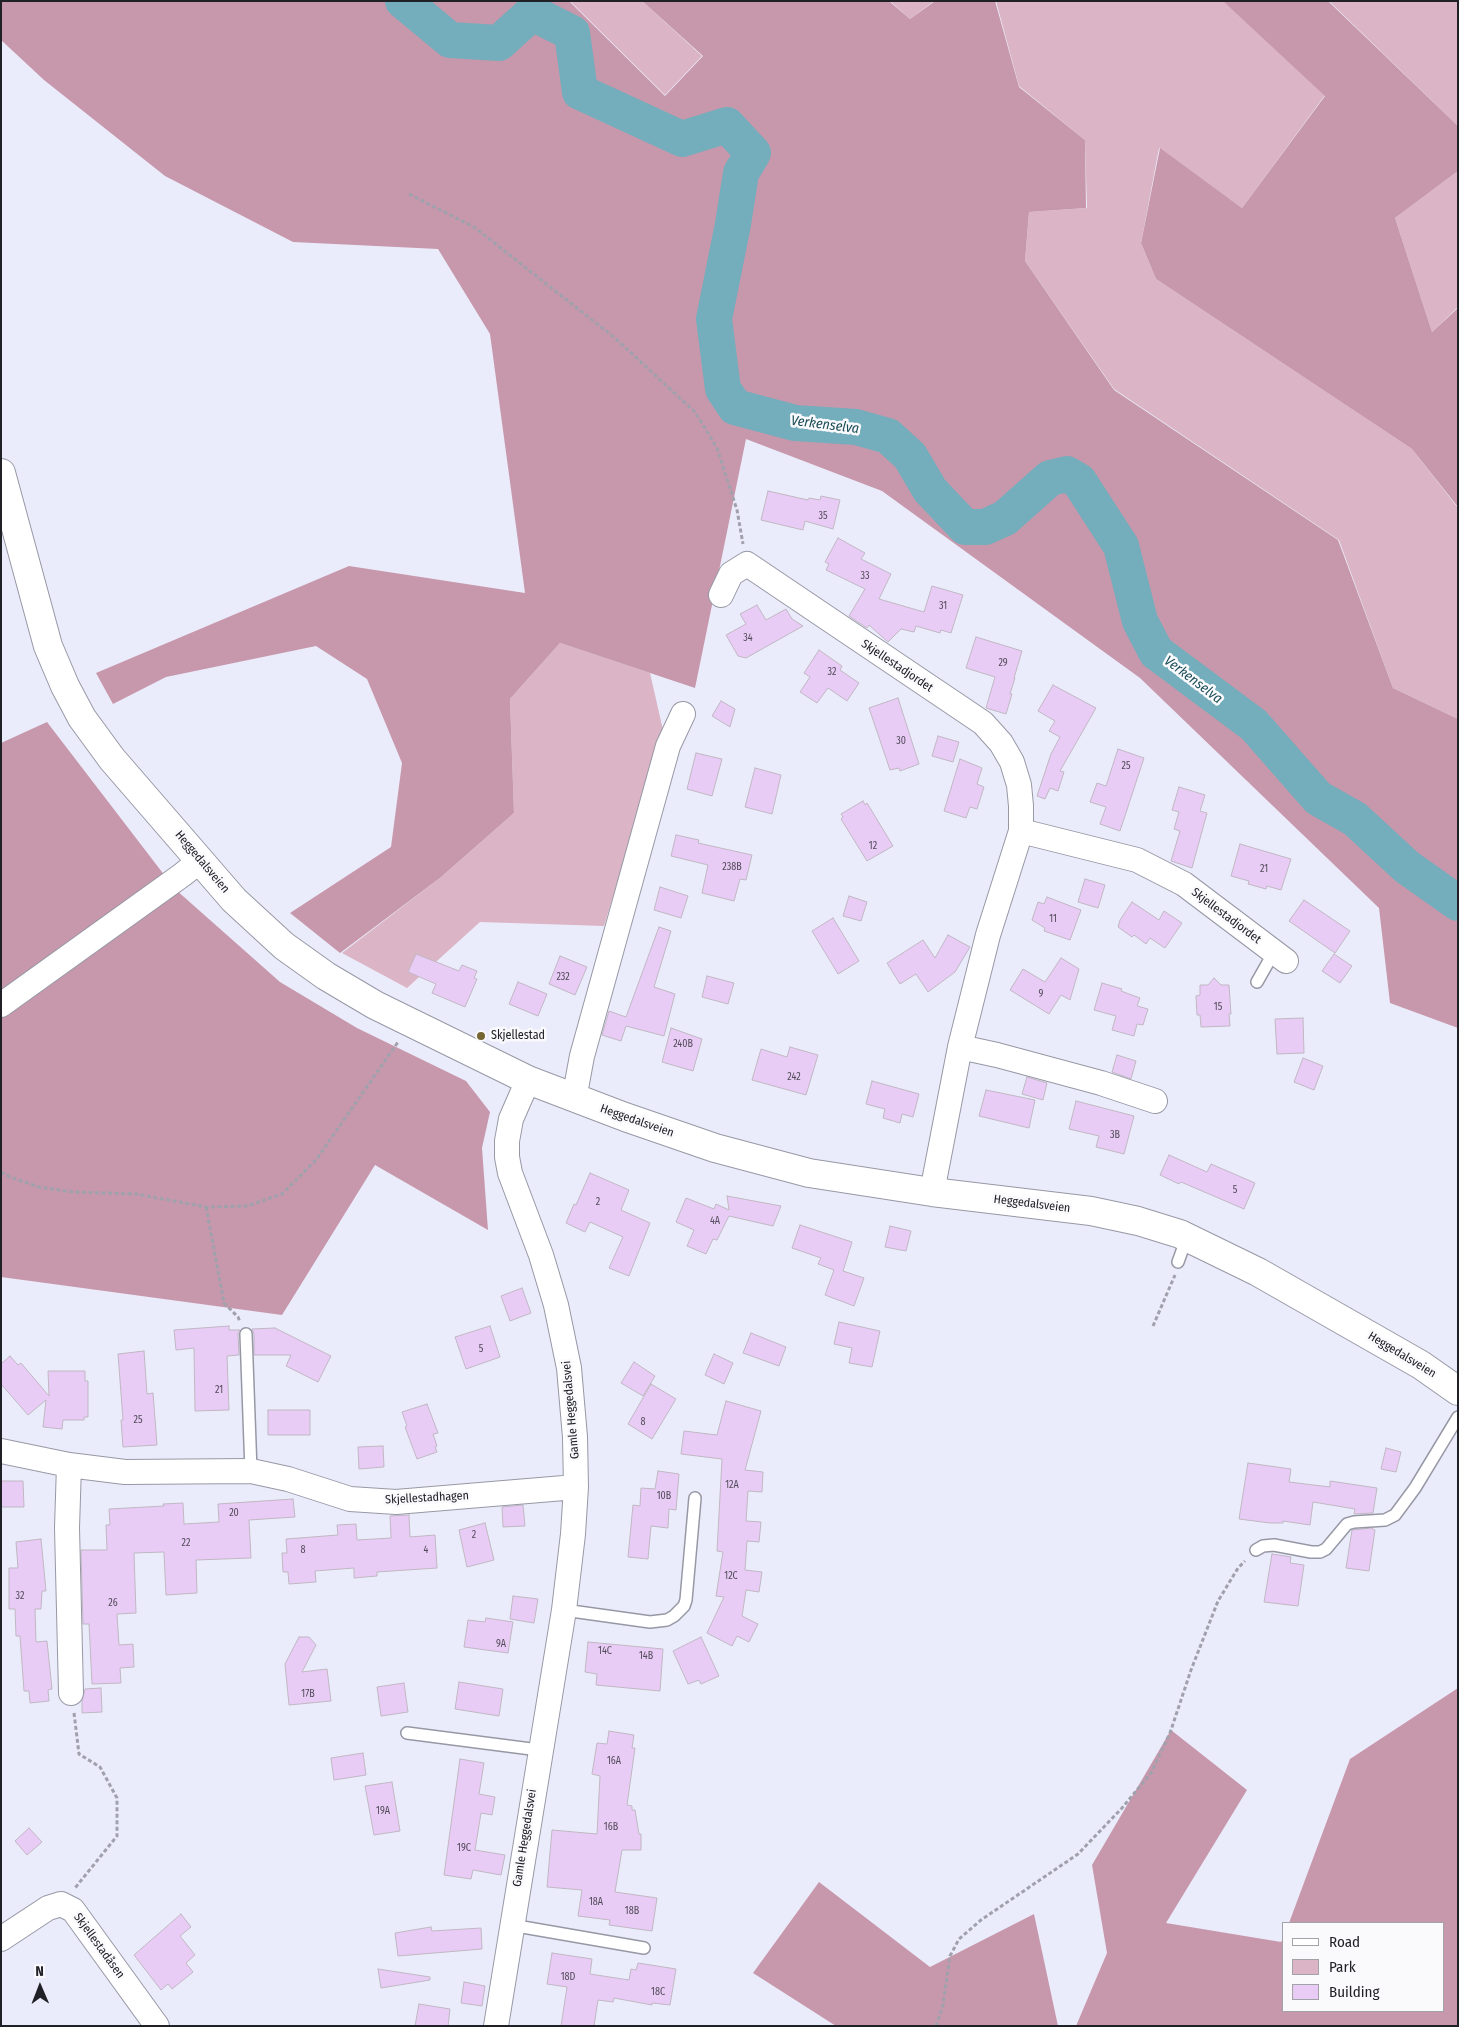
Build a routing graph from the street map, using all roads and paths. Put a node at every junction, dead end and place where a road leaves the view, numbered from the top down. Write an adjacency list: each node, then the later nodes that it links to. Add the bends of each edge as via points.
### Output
1 (409, 194): 3 (path, via 474,227 614,338 695,412 717,448 737,510)
2 (1, 473): 7 (main road, Heggedalsveien, via 48,646 78,710 112,759)
3 (747, 564): 4 (street, via 731,574); 6 (street, Skjellestadjordet, via 983,723 1001,743 1012,762 1019,785)
4 (721, 595)
5 (684, 714): 14 (street, via 668,746 582,1056)
6 (1021, 831): 8 (street, Skjellestadjordet, via 1137,860 1184,884); 12 (street, Skjellestadjordet, via 988,935)
7 (200, 860): 10 (street); 13 (main road, Heggedalsveien, via 234,900 284,946 326,976 375,1005)
8 (1280, 957): 9 (lane)
9 (1257, 982)
10 (1, 1005)
11 (396, 1044): 18 (path, via 316,1160 282,1194 246,1206)
12 (960, 1048): 15 (street, via 1101,1083); 17 (street, Skjellestadjordet)
13 (528, 1080): 14 (main road, Heggedalsveien); 28 (street, Gamle Heggedalsvei, via 511,1119 506,1141 507,1157 556,1305 569,1368)
14 (574, 1099): 17 (main road, Heggedalsveien, via 715,1148 799,1170)
15 (1154, 1101)
16 (1, 1172): 18 (path, via 39,1187 73,1192 136,1194)
17 (932, 1192): 19 (main road, Heggedalsveien, via 1091,1211 1138,1221)
18 (206, 1208): 22 (path, via 224,1302 238,1317)
19 (1187, 1237): 20 (lane); 23 (main road, Heggedalsveien, via 1258,1272 1421,1365)
20 (1178, 1262): 21 (path, via 1173,1283)
21 (1153, 1326)
22 (246, 1334): 27 (lane)
23 (1458, 1391)
24 (1458, 1417): 30 (lane, via 1395,1515 1385,1520 1347,1524 1320,1552 1274,1545)
25 (1, 1451): 26 (street, Skjellestadhagen)
26 (69, 1465): 27 (street, Skjellestadhagen, via 125,1472); 32 (street, via 67,1528)
27 (251, 1471): 28 (street, Skjellestadhagen, via 350,1499 396,1502)
28 (576, 1487): 31 (street, Gamle Heggedalsvei)
29 (695, 1498): 31 (lane, via 686,1600 674,1616 650,1622)
30 (1256, 1550): 41 (path, via 1238,1568 1218,1601 1170,1733 1151,1773 1078,1854 981,1920 959,1939 950,1956 943,2006)
31 (564, 1610): 34 (street, Gamle Heggedalsvei)
32 (71, 1693): 35 (path, via 79,1754 100,1767 117,1798 117,1836)
33 (407, 1733): 34 (lane)
34 (539, 1750): 36 (street, Gamle Heggedalsvei)
35 (62, 1904): 37 (street, Skjellestadåsen, via 48,1908); 39 (street, Skjellestadåsen, via 73,1910)
36 (512, 1925): 38 (lane); 40 (street, Gamle Heggedalsvei)
37 (1, 1939)
38 (644, 1948)
39 (157, 2026)
40 (496, 2026)
41 (936, 2026)

